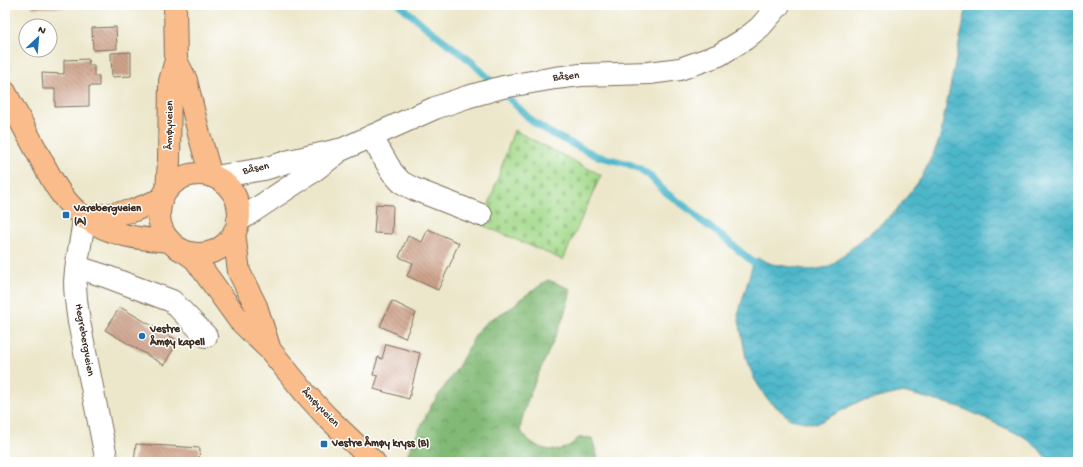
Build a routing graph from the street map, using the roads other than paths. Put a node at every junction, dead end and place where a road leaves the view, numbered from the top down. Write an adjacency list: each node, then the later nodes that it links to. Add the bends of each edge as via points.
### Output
1 (175, 5): 3 (main road, Åmøyveien)
2 (779, 5): 5 (street, Båsen, via 760,27 745,39 718,56 700,63 680,69 649,73 581,75 503,87 434,108)
3 (176, 60): 7 (main road, Åmøyveien, via 186,80 199,134); 8 (main road, Åmøyveien, via 170,81 169,161)
4 (6, 97): 10 (main road, via 61,193)
5 (371, 136): 6 (street, Båsen); 9 (street, via 392,172 401,182)
6 (343, 149): 7 (street, Båsen, via 264,169); 11 (street, Båsen)
7 (213, 176): 8 (main road, via 201,174 182,178); 11 (main road, via 234,195 237,203)
8 (164, 195): 10 (main road, via 132,211); 12 (main road, via 159,210 160,222 164,232)
9 (481, 215)
10 (84, 218): 12 (main road, via 101,227 137,239); 13 (street, Hegrebergveien)
11 (236, 226): 12 (main road, via 228,240 212,251 192,253); 15 (main road, Åmøyveien, via 239,272 256,306)
12 (176, 246): 15 (main road, Åmøyveien, via 195,259 239,320)
13 (77, 267): 14 (street, via 172,301); 16 (street, Hegrebergveien, via 75,283 79,322)
14 (206, 336)
15 (270, 350): 17 (main road, Åmøyveien, via 326,416)
16 (107, 462)
17 (374, 462)

